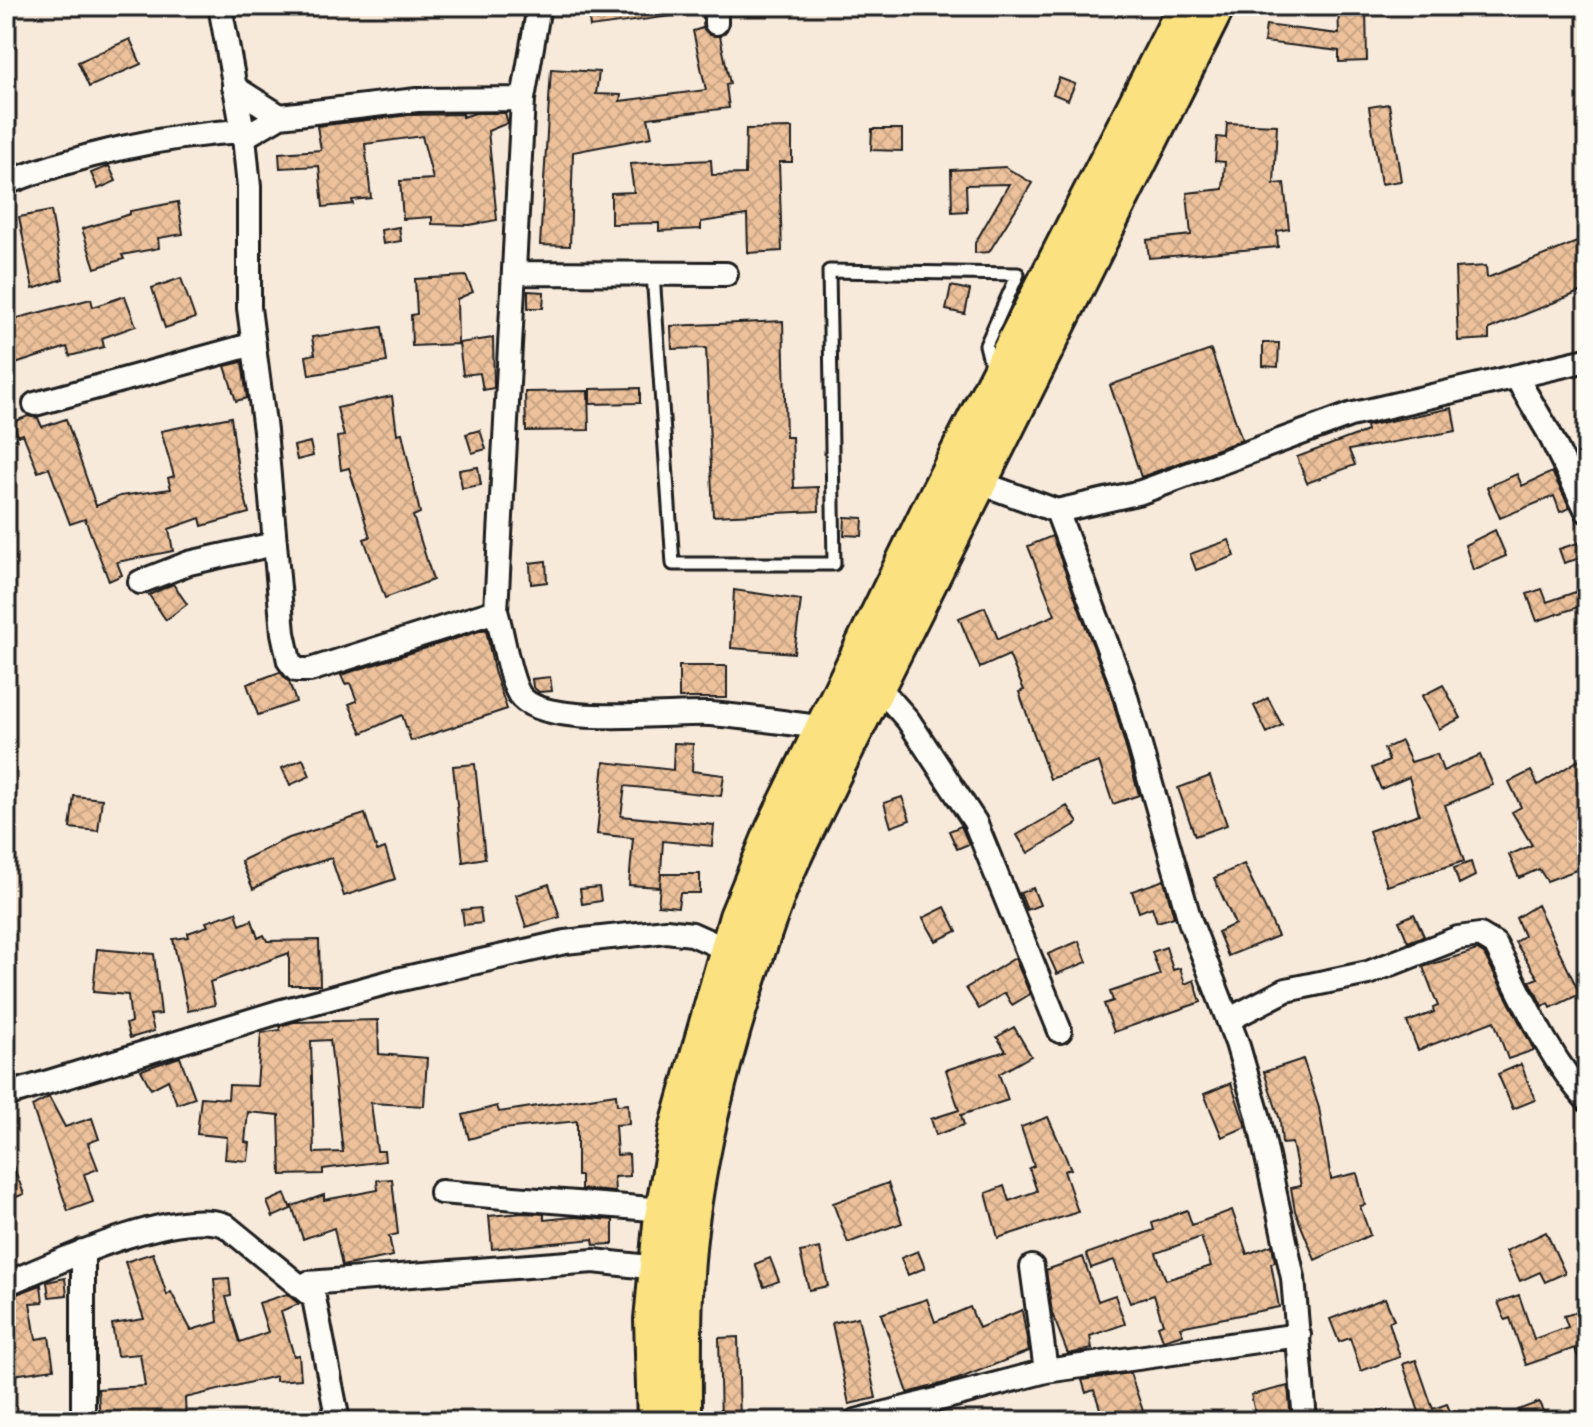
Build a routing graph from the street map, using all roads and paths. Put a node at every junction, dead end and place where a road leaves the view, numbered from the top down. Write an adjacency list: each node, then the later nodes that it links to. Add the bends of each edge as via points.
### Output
1 (220, 6): 5 (street)
2 (539, 6): 6 (street)
3 (1187, 6): 17 (highway)
4 (1216, 6): 19 (highway)
5 (236, 97): 7 (street); 8 (street); 9 (street)
6 (523, 99): 7 (street, via 417,100); 11 (street)
7 (280, 116): 9 (street)
8 (196, 133): 9 (street); 10 (street, via 38,170)
9 (243, 134): 14 (street)
10 (6, 183)
11 (515, 273): 12 (street); 24 (street)
12 (653, 274): 13 (street); 17 (lane, via 673,564 834,564 829,271 1018,274 986,345)
13 (726, 274)
14 (254, 344): 18 (street); 22 (street)
15 (1587, 360): 16 (street)
16 (1516, 377): 20 (street, via 1350,415 1141,492); 21 (street)
17 (996, 385): 26 (highway)
18 (35, 404)
19 (978, 482): 20 (street); 25 (highway)
20 (1057, 511): 28 (street, via 1124,690 1190,921)
21 (1587, 511)
22 (274, 544): 23 (street, via 189,563); 24 (street, via 285,652 296,670)
23 (140, 582)
24 (496, 611): 26 (street, via 519,695 532,705 611,717 707,714)
25 (877, 685): 29 (street, via 908,720 975,822); 44 (highway, via 779,889 712,1103 691,1215)
26 (826, 728): 27 (highway, via 774,830)
27 (728, 950): 30 (street, via 692,934 666,931 565,942 296,1007); 33 (highway, via 678,1130)
28 (1228, 1020): 31 (street, via 1286,990 1368,973 1458,938 1480,935 1495,944 1561,1067); 39 (street, via 1280,1211)
29 (1060, 1031)
30 (6, 1095)
31 (1587, 1100)
32 (441, 1192): 33 (street)
33 (664, 1210): 36 (highway)
34 (83, 1251): 37 (street); 38 (street, via 212,1220); 41 (street)
35 (1032, 1267): 40 (street)
36 (657, 1268): 38 (street, via 594,1261 308,1283); 43 (highway)
37 (6, 1284)
38 (314, 1298): 42 (street)
39 (1299, 1335): 40 (street); 46 (street)
40 (1046, 1371): 45 (street)
41 (83, 1421)
42 (338, 1421)
43 (656, 1421)
44 (683, 1421)
45 (856, 1421)
46 (1305, 1421)

